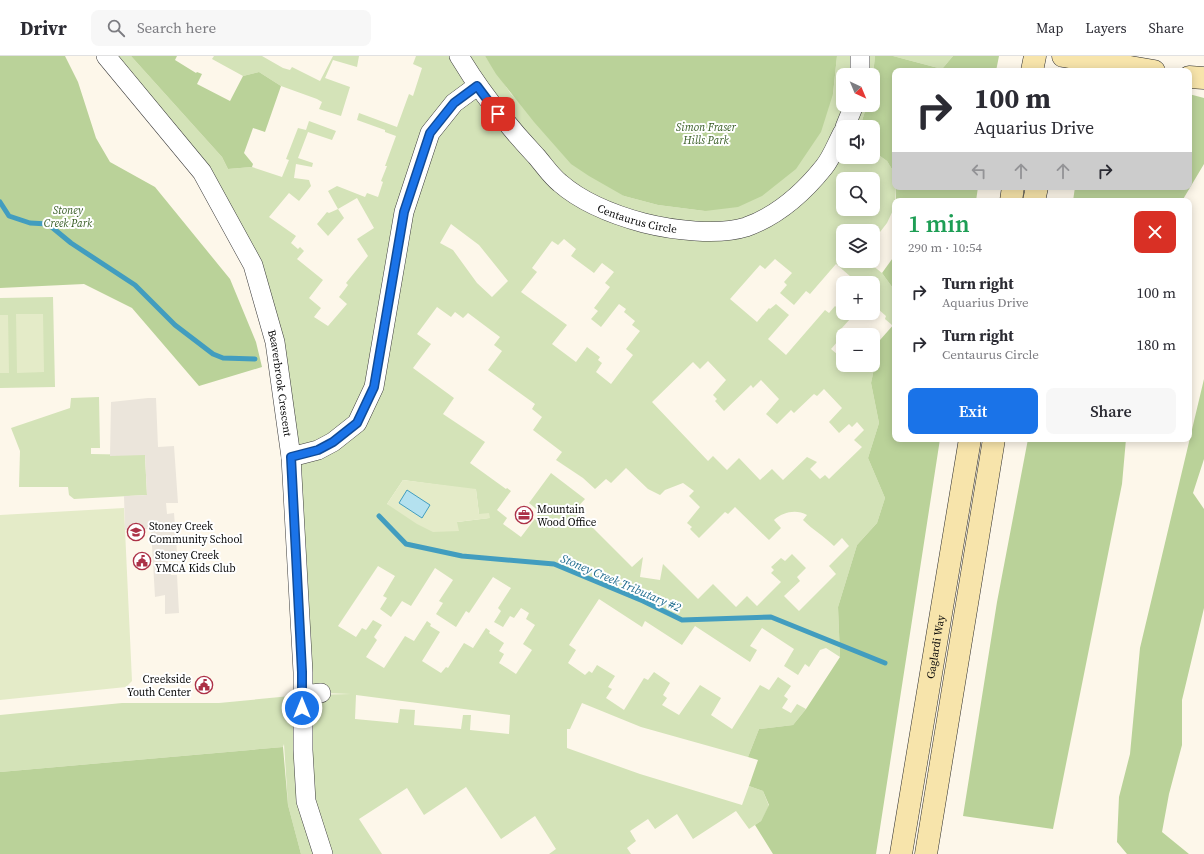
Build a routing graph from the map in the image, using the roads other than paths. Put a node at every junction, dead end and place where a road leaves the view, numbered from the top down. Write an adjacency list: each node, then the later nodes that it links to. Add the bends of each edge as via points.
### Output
1 (106, 56): 16 (street, Beaverbrook Crescent, via 202,172 253,265 276,342)
2 (459, 56): 12 (street, Centaurus Circle)
3 (860, 56): 6 (street)
4 (1035, 56): 7 (main road)
5 (1062, 56): 8 (main road); 9 (main road)
6 (860, 68)
7 (1033, 68)
8 (1059, 68)
9 (1119, 68)
10 (1192, 77): 11 (main road)
11 (1204, 78)
12 (477, 86): 13 (street, Centaurus Circle, via 506,124 560,183 590,204 620,217 655,226 705,232 745,227 770,214 802,192 825,166); 16 (street, via 454,103 430,133 404,212 374,387 357,423 318,450)
13 (836, 145)
14 (970, 442): 20 (main road, Gaglardi Way)
15 (994, 442): 21 (main road)
16 (291, 457): 18 (street, Beaverbrook Crescent)
17 (321, 693): 18 (street)
18 (302, 695): 19 (street, Beaverbrook Crescent, via 307,805)
19 (323, 854)
20 (901, 854)
21 (926, 854)

